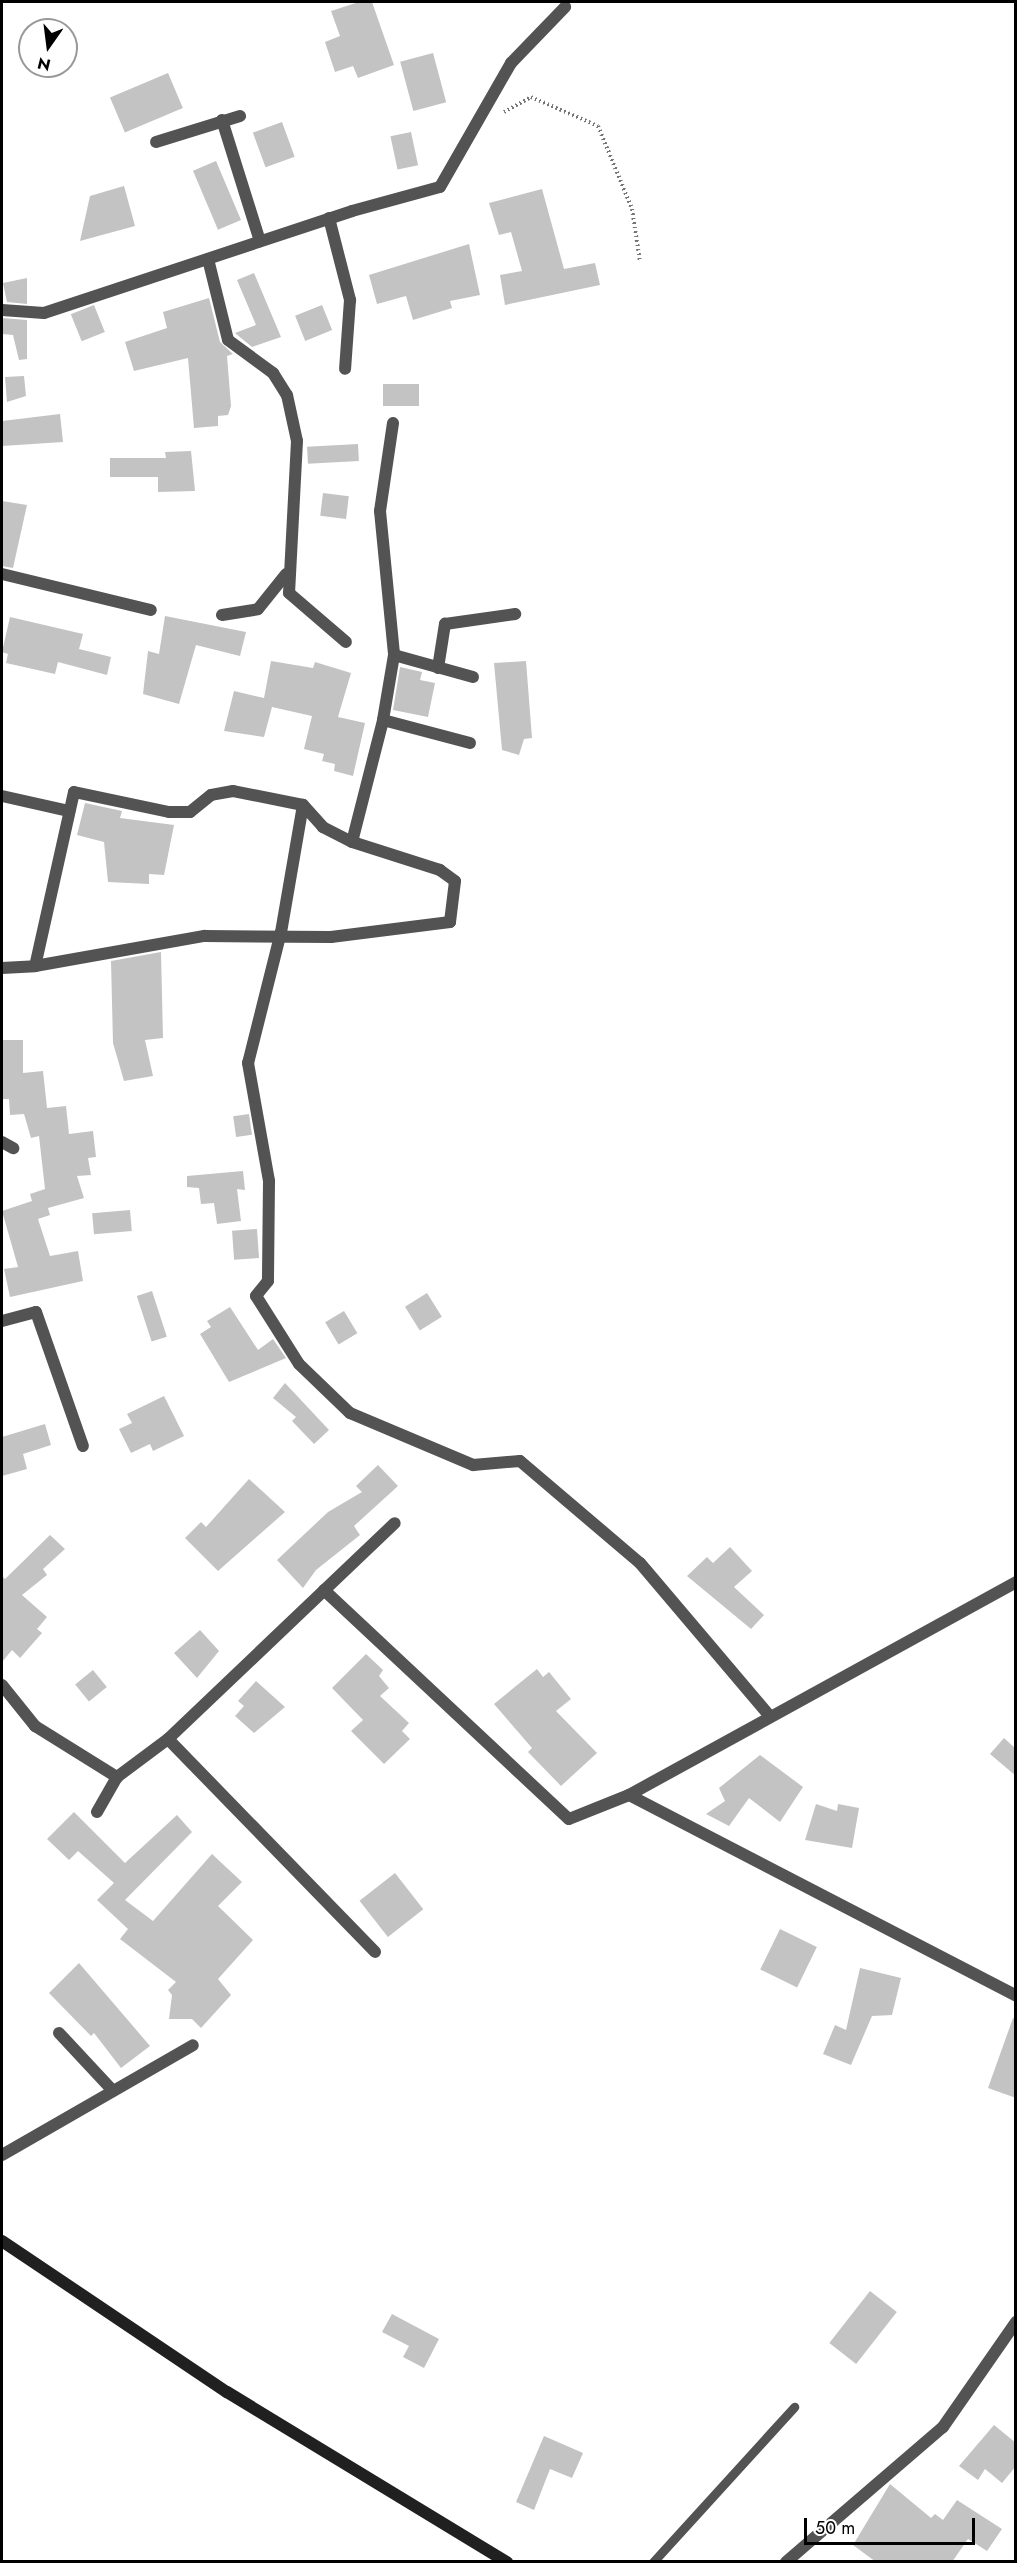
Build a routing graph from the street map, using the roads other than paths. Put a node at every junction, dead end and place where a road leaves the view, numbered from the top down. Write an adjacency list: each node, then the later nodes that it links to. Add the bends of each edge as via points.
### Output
1 (565, 7): 5 (street, via 511,63 440,187)
2 (240, 116): 3 (street)
3 (222, 120): 4 (street); 6 (street)
4 (156, 142)
5 (329, 218): 6 (street); 9 (street, via 350,300)
6 (260, 241): 7 (street)
7 (208, 259): 8 (street, via 44,313); 12 (street, via 228,340 260,360 286,395 297,441 296,498)
8 (2, 310)
9 (345, 369)
10 (393, 423): 17 (street, via 380,511)
11 (2, 574): 13 (street)
12 (286, 574): 15 (street, via 258,609); 16 (street, via 289,593)
13 (151, 610)
14 (515, 614): 18 (street, via 445,624)
15 (222, 615)
16 (346, 642)
17 (394, 655): 18 (street); 20 (street)
18 (438, 668): 19 (street)
19 (473, 677)
20 (383, 720): 21 (street); 25 (street)
21 (470, 743)
22 (2, 796): 24 (street)
23 (303, 805): 24 (street, via 233,792 211,795 190,812 169,812 74,792); 25 (street, via 323,827); 26 (street)
24 (69, 811): 27 (street)
25 (352, 842): 26 (street, via 440,870 455,881 450,922 332,937)
26 (280, 937): 27 (street, via 204,936); 37 (street, via 248,1063 269,1181 268,1281 256,1296 293,1354 350,1413 423,1448 473,1465 520,1461 640,1563)
27 (35, 966): 28 (street)
28 (2, 968)
29 (2, 1142): 30 (street)
30 (13, 1148)
31 (2, 1321): 32 (street, via 36,1312)
32 (83, 1446)
33 (395, 1523): 35 (street)
34 (1016, 1582): 37 (street)
35 (324, 1590): 38 (street); 40 (street, via 569,1819)
36 (2, 1685): 39 (street, via 35,1726)
37 (768, 1714): 40 (street)
38 (168, 1739): 39 (street); 42 (street)
39 (117, 1777): 41 (street)
40 (629, 1795): 43 (street)
41 (97, 1812)
42 (375, 1952)
43 (1016, 1996)
44 (59, 2033): 46 (street)
45 (193, 2045): 46 (street)
46 (113, 2091): 47 (street)
47 (2, 2156)
48 (2, 2241): 51 (street, via 227,2392)
49 (1016, 2322): 53 (street, via 943,2427)
50 (794, 2406): 52 (lane)
51 (507, 2562)
52 (653, 2562)
53 (786, 2562)

